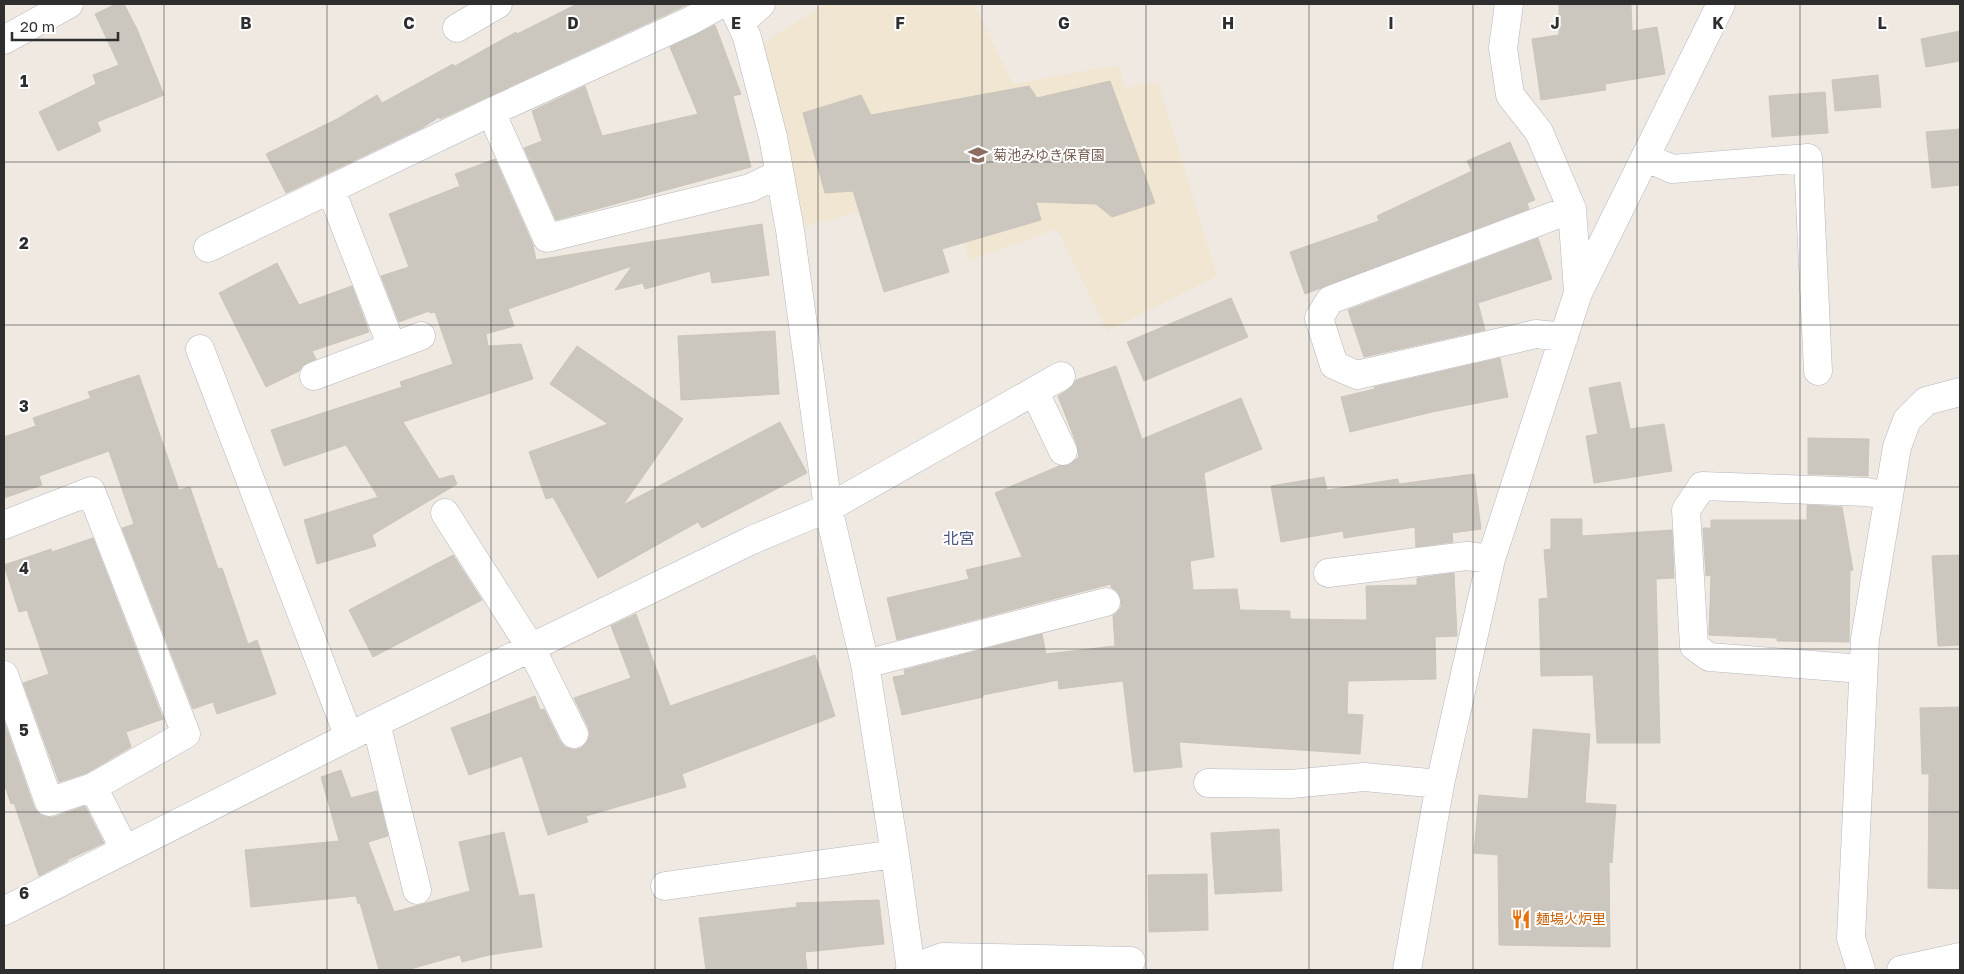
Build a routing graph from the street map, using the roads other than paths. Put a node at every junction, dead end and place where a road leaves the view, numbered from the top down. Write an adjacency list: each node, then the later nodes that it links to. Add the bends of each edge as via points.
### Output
1 (69, 4): 9 (street)
2 (498, 4): 8 (street)
3 (721, 4): 10 (street)
4 (761, 4): 7 (street)
5 (1509, 4): 14 (street, via 1503,48 1510,95 1539,132)
6 (1721, 4): 11 (street)
7 (737, 13): 12 (street, via 757,72)
8 (457, 28)
9 (4, 40)
10 (491, 112): 12 (street, via 547,238 750,188); 13 (street)
11 (1645, 158): 16 (street); 21 (street, via 1672,169 1808,158)
12 (779, 174): 28 (street, via 790,230)
13 (331, 190): 15 (street); 19 (street)
14 (1572, 209): 16 (street); 18 (street, via 1330,300 1319,318 1334,365 1357,375 1536,334)
15 (208, 248)
16 (1578, 293): 18 (street)
17 (421, 336): 19 (street)
18 (1564, 337): 31 (street)
19 (392, 347): 22 (street)
20 (200, 348): 40 (street)
21 (1818, 372)
22 (314, 376)
23 (1061, 376): 24 (street)
24 (1034, 391): 26 (street); 28 (street)
25 (1960, 392): 27 (street, via 1926,401 1907,420 1897,447)
26 (1063, 450)
27 (1889, 496): 36 (street); 36 (street, via 1867,492 1702,486 1686,510 1694,646 1709,657)
28 (828, 508): 34 (street, via 752,540); 35 (street)
29 (445, 512): 34 (street)
30 (4, 525): 43 (street, via 91,491 186,734)
31 (1491, 559): 32 (street, via 1467,556); 42 (street)
32 (1328, 573)
33 (1106, 602): 35 (street)
34 (531, 648): 38 (street); 39 (street)
35 (865, 664): 45 (street)
36 (1863, 669): 53 (street, via 1851,938)
37 (4, 675): 43 (street, via 49,802)
38 (376, 723): 40 (street); 47 (street)
39 (574, 734)
40 (349, 736): 44 (street)
41 (1208, 783): 42 (street, via 1291,784 1364,777)
42 (1440, 784): 52 (street)
43 (93, 787): 44 (street)
44 (125, 850): 48 (street)
45 (895, 854): 46 (street); 51 (street)
46 (665, 886)
47 (417, 890)
48 (4, 911)
49 (1960, 957): 54 (street)
50 (1131, 961): 51 (street, via 943,957)
51 (911, 970)
52 (1407, 970)
53 (1861, 970)
54 (1901, 970)

